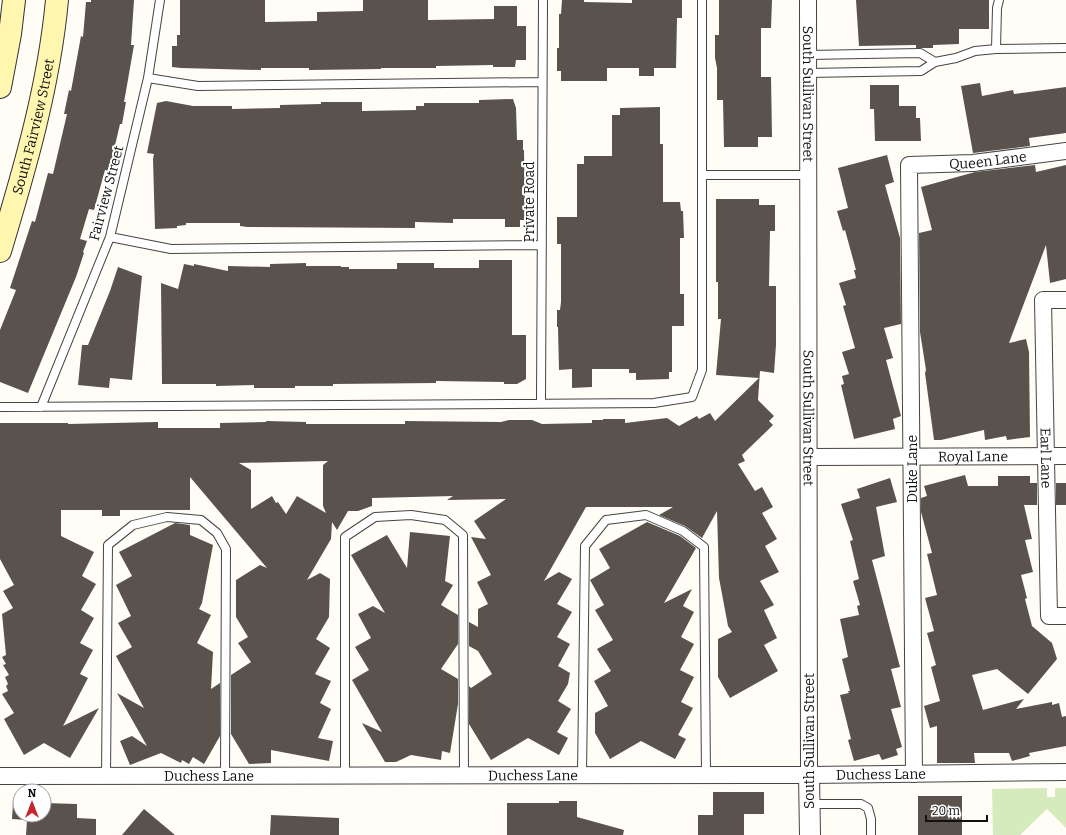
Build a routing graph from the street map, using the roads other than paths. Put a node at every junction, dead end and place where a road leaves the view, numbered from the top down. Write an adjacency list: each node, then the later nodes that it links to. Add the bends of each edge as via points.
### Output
1 (14, 0): 15 (main road)
2 (57, 0): 22 (main road, South Fairview Street, via 54,39 43,95)
3 (160, 0): 13 (lane, Fairview Street)
4 (543, 0): 14 (lane, Private Road)
5 (702, 0): 18 (lane)
6 (808, 0): 10 (street, South Sullivan Street)
7 (999, 0): 9 (lane)
8 (1066, 48): 9 (lane)
9 (996, 49): 11 (lane)
10 (808, 55): 11 (lane, via 920,54); 12 (street, South Sullivan Street)
11 (935, 62): 12 (lane, via 921,71)
12 (808, 72): 19 (street, South Sullivan Street)
13 (148, 78): 14 (lane, via 198,86); 20 (lane, Fairview Street)
14 (542, 82): 21 (lane, Private Road)
15 (0, 87)
16 (1066, 151): 17 (street, Queen Lane, via 974,163)
17 (909, 165): 27 (street, Duke Lane)
18 (702, 175): 19 (lane); 24 (lane, via 702,370 692,397 654,403)
19 (808, 175): 30 (street, South Sullivan Street)
20 (110, 237): 21 (lane, via 171,249); 26 (lane, Fairview Street)
21 (542, 245): 24 (lane, Private Road)
22 (0, 250)
23 (1066, 300): 28 (street, Earl Lane, via 1043,300)
24 (541, 404): 26 (lane)
25 (0, 407): 26 (lane)
26 (41, 407)
27 (912, 456): 28 (street, Royal Lane); 30 (street, Royal Lane); 33 (street, Duke Lane)
28 (1045, 456): 29 (street, Royal Lane); 31 (street, Earl Lane, via 1049,616)
29 (1066, 456)
30 (809, 457): 37 (street, South Sullivan Street)
31 (1066, 616)
32 (1066, 772): 33 (street, Duchess Lane)
33 (914, 774): 37 (street, Duchess Lane)
34 (464, 775): 35 (street, Duchess Lane); 41 (street, Duchess Lane); 41 (lane, via 463,535 445,520 411,514 374,517 345,537)
35 (582, 775): 36 (street, Duchess Lane); 36 (lane, via 585,546 606,520 646,515 683,531 704,547)
36 (706, 775): 37 (street, Duchess Lane)
37 (809, 775): 42 (street, South Sullivan Street)
38 (0, 776): 39 (street, Duchess Lane)
39 (106, 776): 40 (street, Duchess Lane); 40 (lane, via 108,545 133,525 167,516 201,520 217,533 226,549)
40 (225, 776): 41 (street, Duchess Lane)
41 (345, 776)
42 (810, 804): 43 (street, South Sullivan Street); 44 (lane, via 861,804 868,808)
43 (810, 835)
44 (871, 835)

